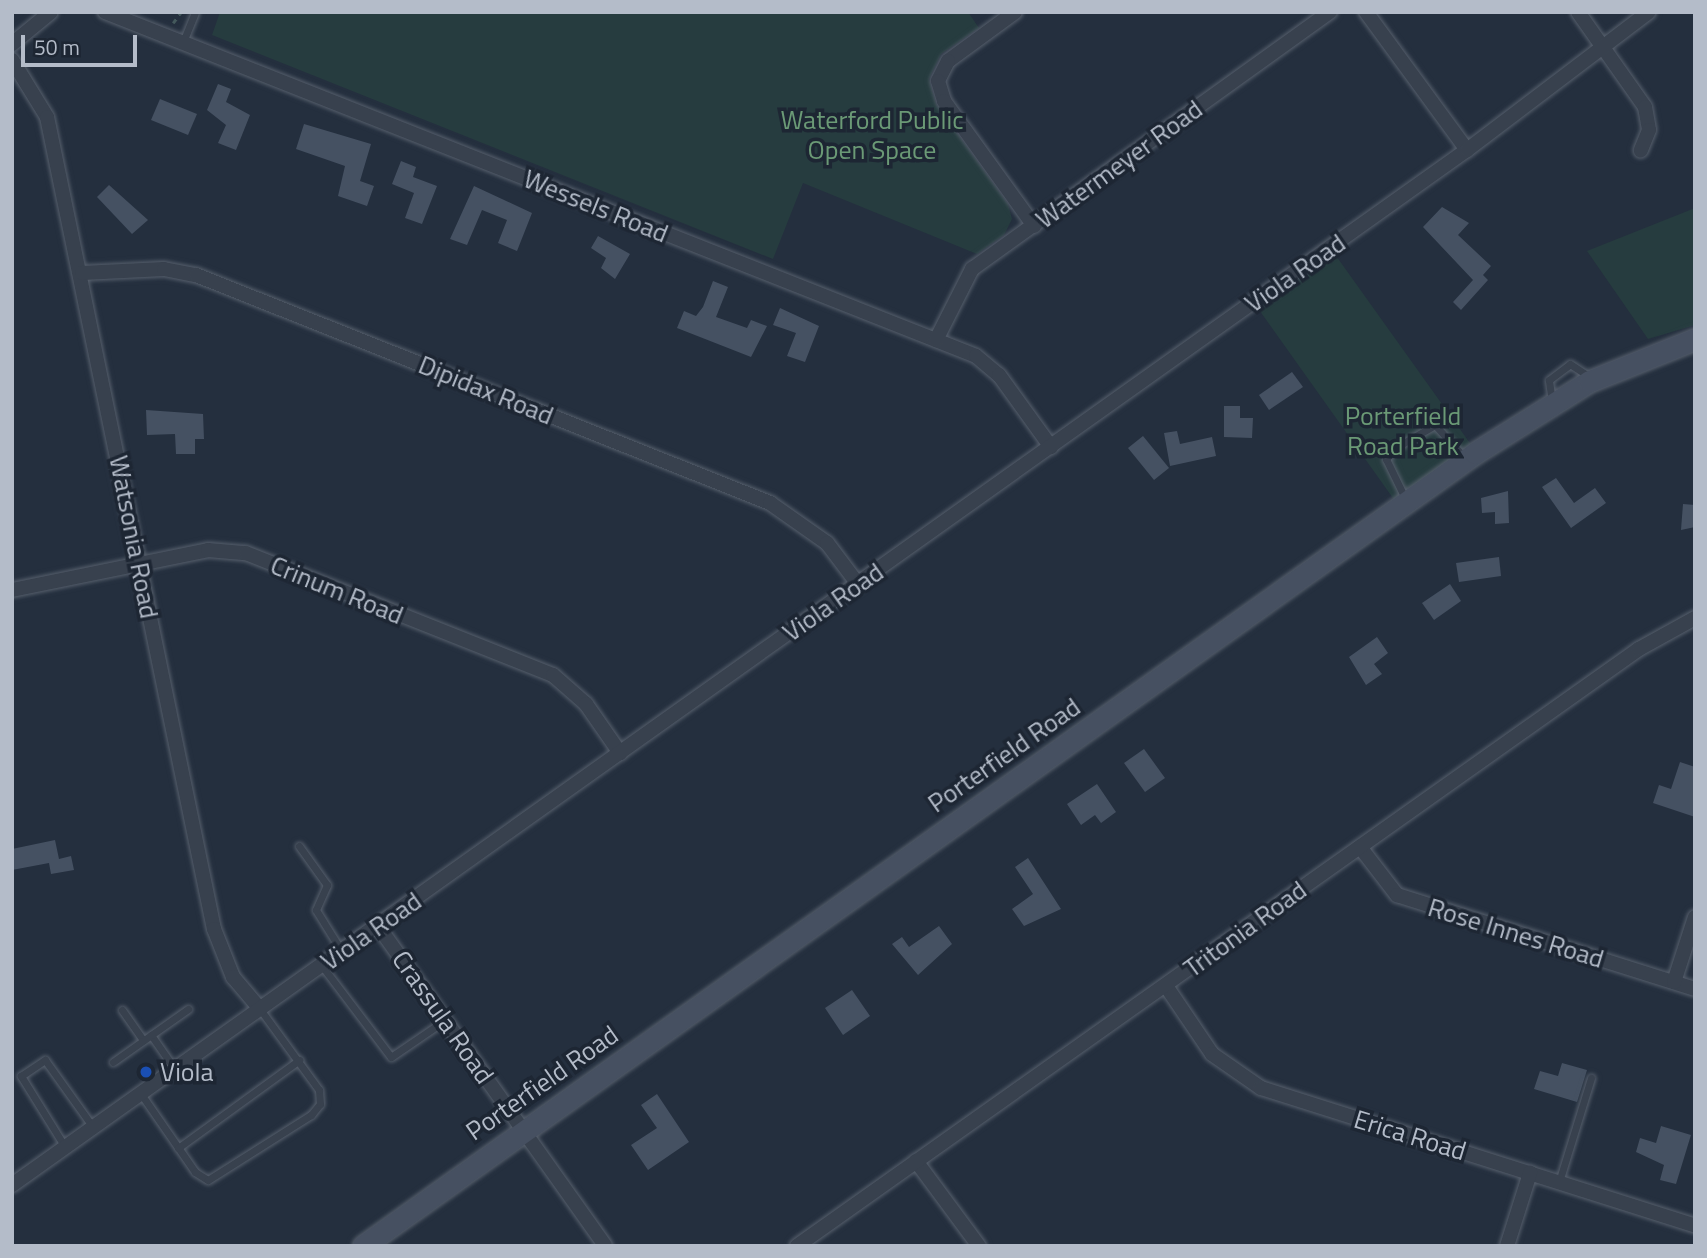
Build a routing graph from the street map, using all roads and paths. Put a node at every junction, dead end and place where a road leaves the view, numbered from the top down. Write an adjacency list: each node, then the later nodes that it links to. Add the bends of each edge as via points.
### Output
1 (51, 12): 10 (street)
2 (105, 12): 9 (street, Wessels Road)
3 (195, 12): 9 (lane)
4 (1015, 12): 15 (street, via 948,61 938,81 944,100)
5 (1330, 12): 15 (street, Watermeyer Road)
6 (1366, 12): 13 (street)
7 (1578, 12): 11 (street)
8 (1649, 12): 11 (street, Viola Road)
9 (183, 43): 18 (street, Wessels Road)
10 (12, 44)
11 (1602, 46): 13 (street, Viola Road); 14 (street, via 1648,114)
12 (12, 61): 16 (street, Watsonia Road, via 47,117)
13 (1467, 150): 19 (street, Viola Road)
14 (1641, 150)
15 (1034, 226): 18 (street, Watermeyer Road, via 966,275)
16 (82, 273): 22 (street, Watsonia Road); 23 (street, Dipidax Road, via 154,268 196,275 770,503 827,543)
17 (1695, 339): 20 (street, Porterfield Road, via 1592,380)
18 (936, 340): 19 (street, Wessels Road, via 987,363)
19 (1051, 447): 23 (street, Viola Road)
20 (1466, 460): 21 (street, Porterfield Road); 21 (lane, via 1435,425 1395,448 1387,465)
21 (1408, 501): 48 (street, Porterfield Road)
22 (139, 564): 24 (street, Crinum Road); 26 (street, Crinum Road, via 208,550 246,553 553,675 586,704); 37 (street, Watsonia Road, via 214,929 233,977)
23 (858, 584): 26 (street, Viola Road)
24 (12, 590)
25 (1695, 618): 28 (street, Tritonia Road, via 1639,649)
26 (620, 753): 30 (street, Viola Road)
27 (299, 846): 31 (lane, via 327,885 316,910)
28 (1360, 846): 33 (street, Rose Innes Road, via 1397,895); 34 (street, Tritonia Road)
29 (1695, 917): 33 (street)
30 (378, 926): 31 (street, Viola Road); 39 (street, Crassula Road)
31 (342, 952): 32 (street, Viola Road)
32 (322, 966): 37 (street, Viola Road); 39 (lane, via 391,1057)
33 (1674, 982): 35 (street, Rose Innes Road)
34 (1166, 986): 51 (street, Tritonia Road); 52 (street, Erica Road, via 1212,1054 1248,1083)
35 (1695, 989)
36 (188, 1009): 40 (lane)
37 (260, 1009): 42 (lane); 44 (street, Viola Road)
38 (122, 1010): 41 (lane)
39 (445, 1020): 48 (street, Crassula Road)
40 (151, 1035): 41 (lane); 44 (lane)
41 (143, 1040): 43 (lane)
42 (299, 1060): 50 (lane); 50 (lane, via 321,1095 311,1115 212,1180 195,1172)
43 (113, 1062)
44 (174, 1068): 46 (street, Viola Road)
45 (1591, 1078): 53 (lane)
46 (140, 1093): 47 (street, Viola Road); 50 (lane)
47 (93, 1127): 49 (street, Viola Road); 49 (lane, via 45,1060 22,1076)
48 (523, 1131): 56 (street, Porterfield Road); 57 (street, Crassula Road)
49 (65, 1147): 54 (street, Viola Road)
50 (178, 1147)
51 (916, 1161): 58 (street, Tritonia Road); 59 (street)
52 (1530, 1173): 53 (street, Erica Road); 60 (street)
53 (1559, 1182): 55 (street, Erica Road)
54 (12, 1185)
55 (1695, 1226)
56 (363, 1246)
57 (605, 1246)
58 (797, 1246)
59 (979, 1246)
60 (1507, 1246)

